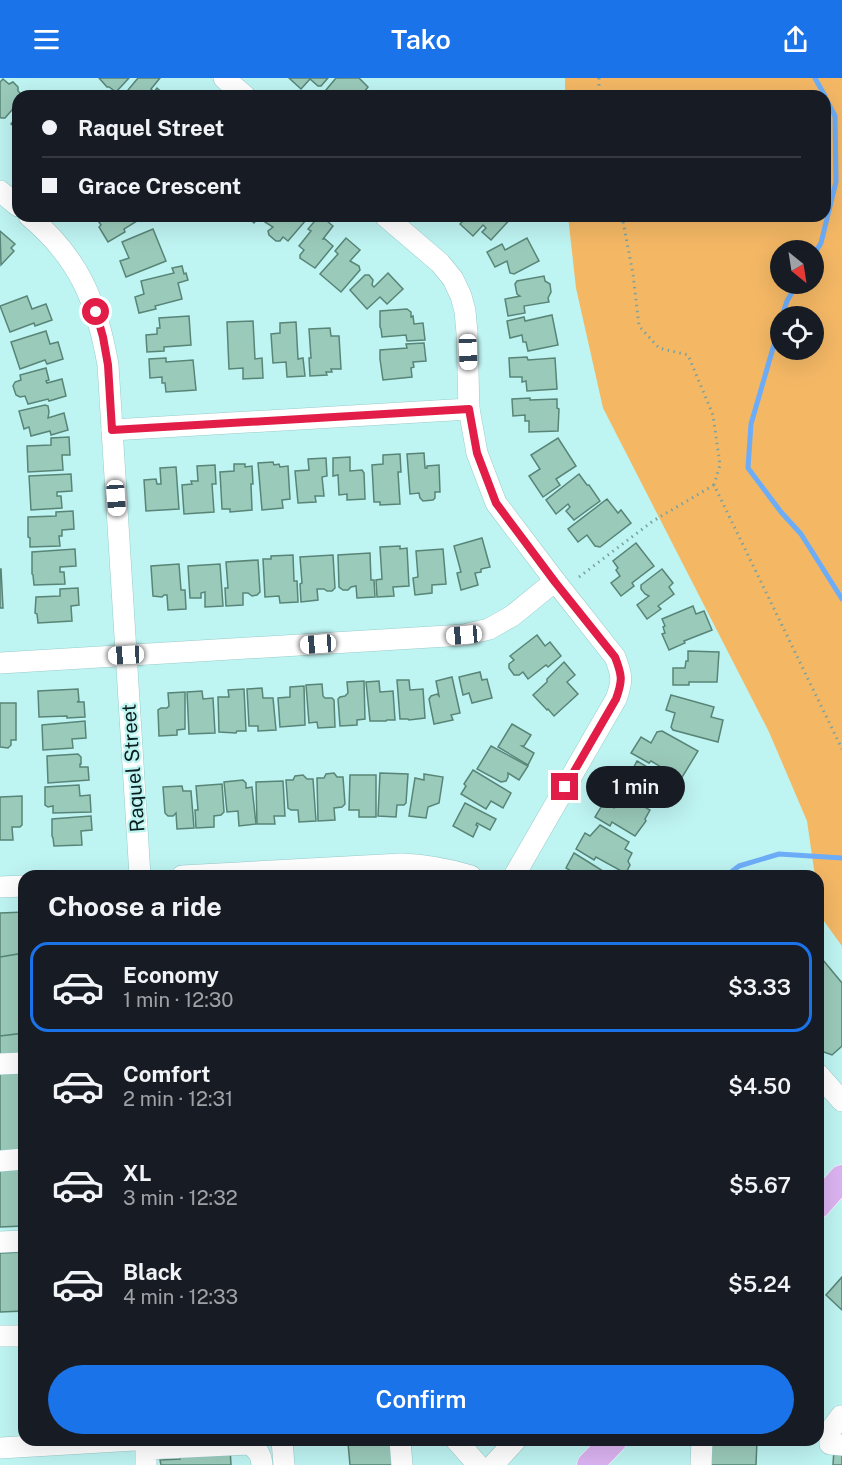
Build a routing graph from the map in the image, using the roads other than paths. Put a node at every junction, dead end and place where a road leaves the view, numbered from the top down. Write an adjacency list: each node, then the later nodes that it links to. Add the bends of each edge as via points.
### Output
1 (224, 78): 2 (street)
2 (238, 90)
3 (0, 191): 4 (street)
4 (12, 201)
5 (36, 222): 8 (street, Raquel Street, via 74,266 96,312 108,365)
6 (393, 222): 7 (street, via 440,263 461,296 467,333)
7 (469, 409): 8 (street); 9 (street, via 477,453 496,503)
8 (112, 430): 10 (street, Raquel Street)
9 (555, 582): 10 (street, via 512,616 489,629 464,635); 15 (street, via 615,657 621,684)
10 (126, 655): 11 (street); 12 (street, Raquel Street)
11 (0, 663)
12 (141, 870)
13 (292, 870): 14 (street, via 401,864)
14 (448, 870)
15 (517, 870)
16 (18, 886): 17 (street)
17 (0, 887)
18 (18, 1063): 19 (street)
19 (0, 1064)
20 (824, 1080): 21 (street)
21 (840, 1095)
22 (18, 1160): 23 (street)
23 (0, 1161)
24 (842, 1178): 25 (main road)
25 (824, 1198)
26 (18, 1241): 27 (street)
27 (0, 1242)
28 (0, 1336): 29 (street)
29 (18, 1336)
30 (841, 1416): 41 (street, via 830,1431 830,1444)
31 (34, 1446): 42 (street)
32 (208, 1446): 43 (street, via 146,1449)
33 (252, 1446): 44 (street, via 261,1456)
34 (282, 1446): 45 (street)
35 (400, 1446): 46 (street)
36 (461, 1446): 47 (street)
37 (510, 1446): 48 (street)
38 (609, 1446): 49 (main road)
39 (613, 1446): 50 (main road)
40 (702, 1446): 51 (street)
41 (842, 1446)
42 (0, 1448)
43 (146, 1465)
44 (262, 1465)
45 (284, 1465)
46 (402, 1465)
47 (478, 1465)
48 (493, 1465)
49 (590, 1465)
50 (604, 1465)
51 (701, 1465)

